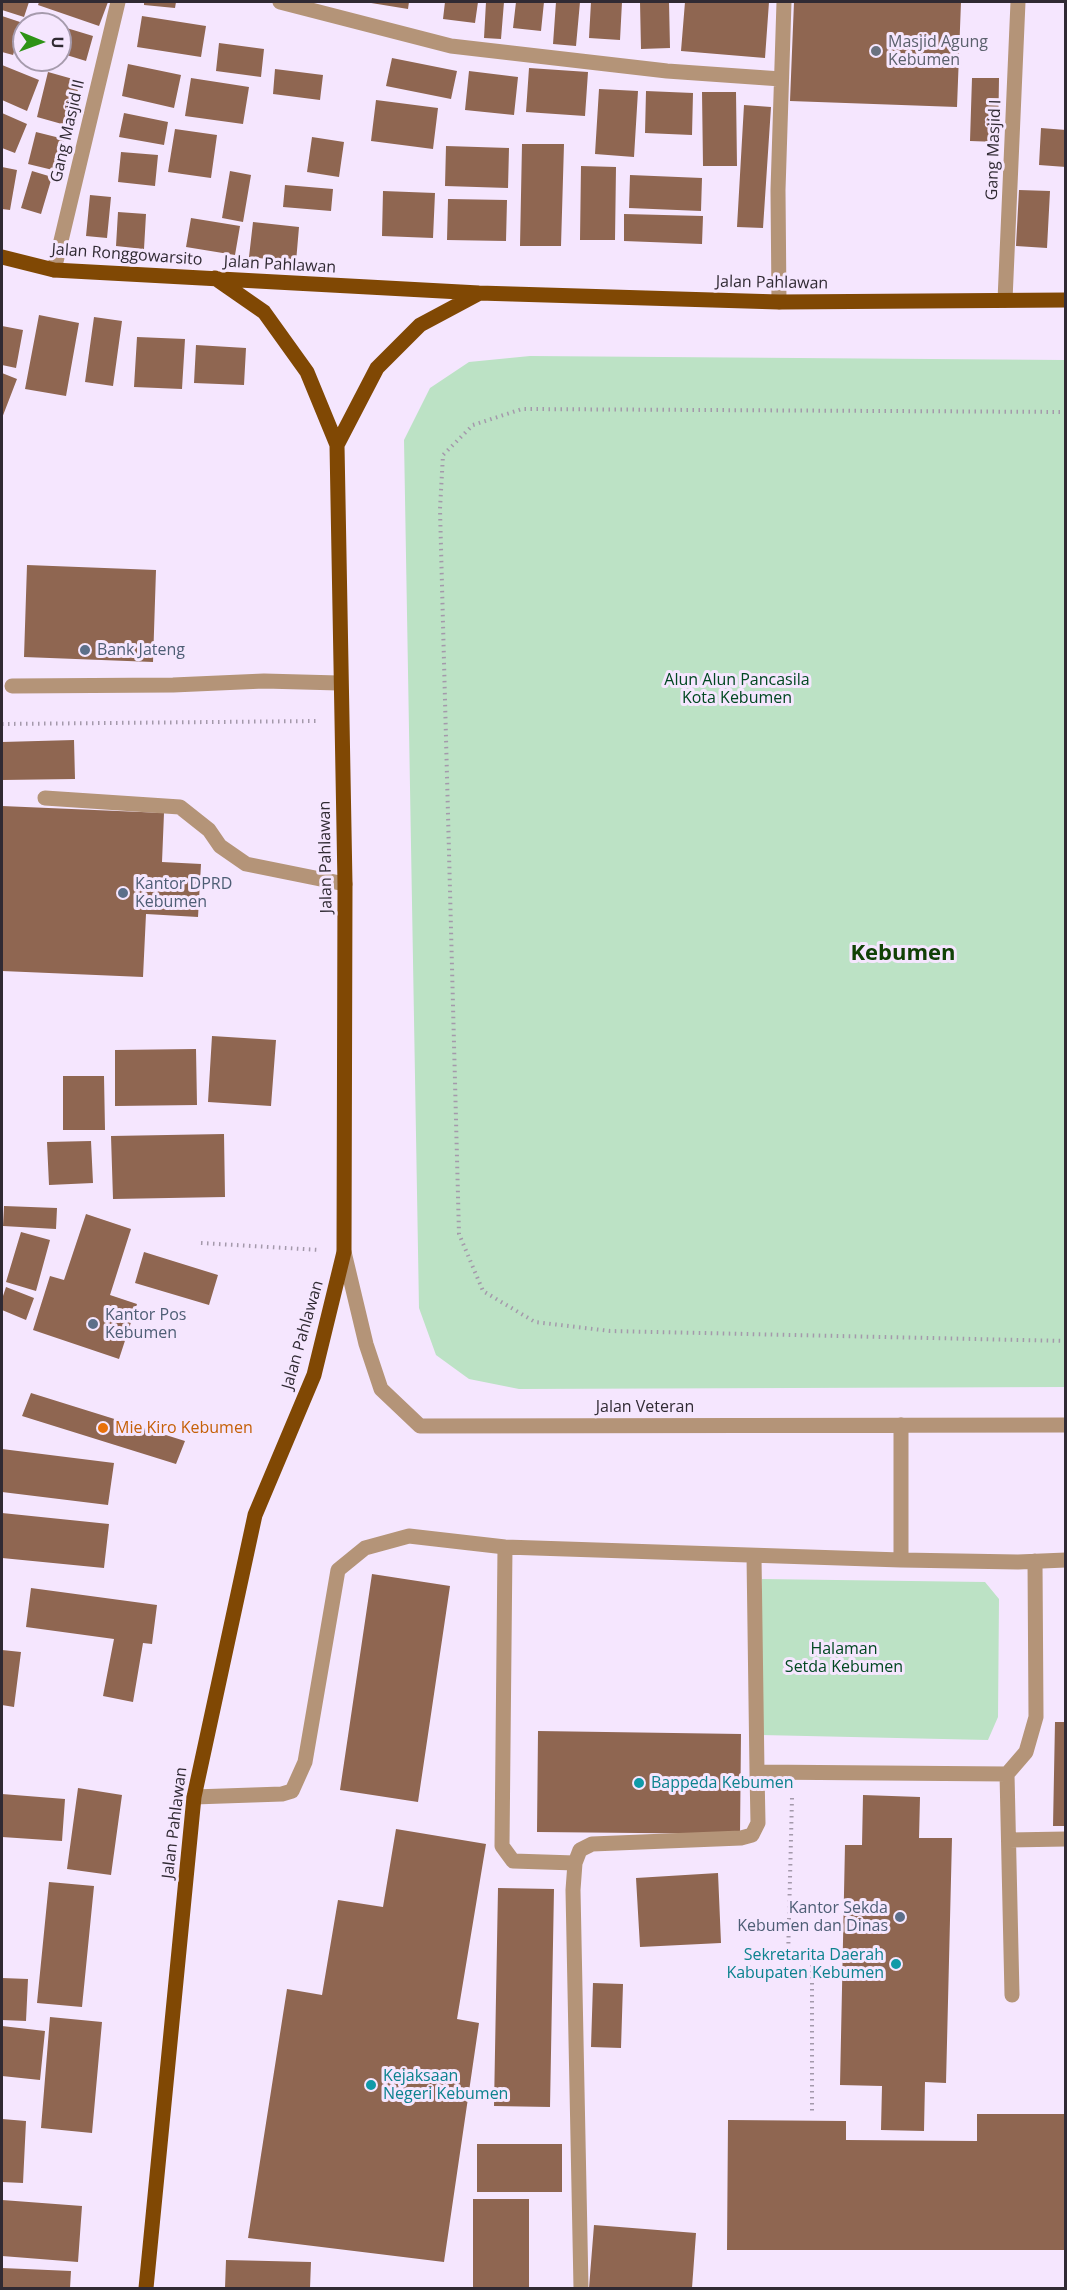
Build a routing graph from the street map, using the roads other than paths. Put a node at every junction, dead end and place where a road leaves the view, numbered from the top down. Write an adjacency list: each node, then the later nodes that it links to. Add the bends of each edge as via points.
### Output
1 (118, 2): 7 (street, Gang Masjid II)
2 (280, 2): 5 (street, via 451,46)
3 (784, 2): 5 (street)
4 (1018, 2): 10 (street, Gang Masjid I)
5 (781, 80): 12 (street, via 777,190)
6 (2, 257): 7 (main road, Jalan Ronggowarsito)
7 (54, 270): 8 (main road, Jalan Ronggowarsito)
8 (215, 278): 9 (main road, Jalan Pahlawan); 13 (main road, Jalan Pahlawan, via 264,312 307,372)
9 (479, 293): 12 (main road, Jalan Pahlawan); 13 (main road, Jalan Pahlawan, via 420,325 378,368)
10 (1005, 300): 11 (main road, Jalan Pahlawan); 12 (main road, Jalan Pahlawan)
11 (1065, 300)
12 (779, 302)
13 (337, 445): 14 (main road, Jalan Pahlawan)
14 (339, 683): 15 (street); 17 (main road, Jalan Pahlawan)
15 (12, 686)
16 (45, 798): 17 (street, via 180,807 209,830 220,846 246,864)
17 (345, 884): 18 (main road, Jalan Pahlawan)
18 (344, 1252): 19 (street, Jalan Veteran, via 381,1389 420,1426); 28 (main road, Jalan Pahlawan, via 314,1375 255,1515)
19 (901, 1425): 20 (street, Jalan Veteran); 23 (street)
20 (1065, 1425)
21 (505, 1547): 22 (street); 28 (street, via 409,1536 365,1548 356,1555 338,1570 305,1762 292,1791); 31 (street, via 502,1846 513,1861)
22 (754, 1557): 23 (street); 26 (street)
23 (901, 1560): 25 (street)
24 (1065, 1560): 25 (street)
25 (1035, 1561): 27 (street, via 1036,1717 1026,1752)
26 (757, 1772): 27 (street); 31 (street, via 758,1823 752,1835 592,1844 580,1850)
27 (1007, 1774): 30 (street)
28 (194, 1797): 33 (main road, Jalan Pahlawan)
29 (1065, 1839): 30 (street)
30 (1009, 1840): 32 (street)
31 (575, 1863): 34 (street)
32 (1012, 1995)
33 (146, 2289)
34 (581, 2289)

